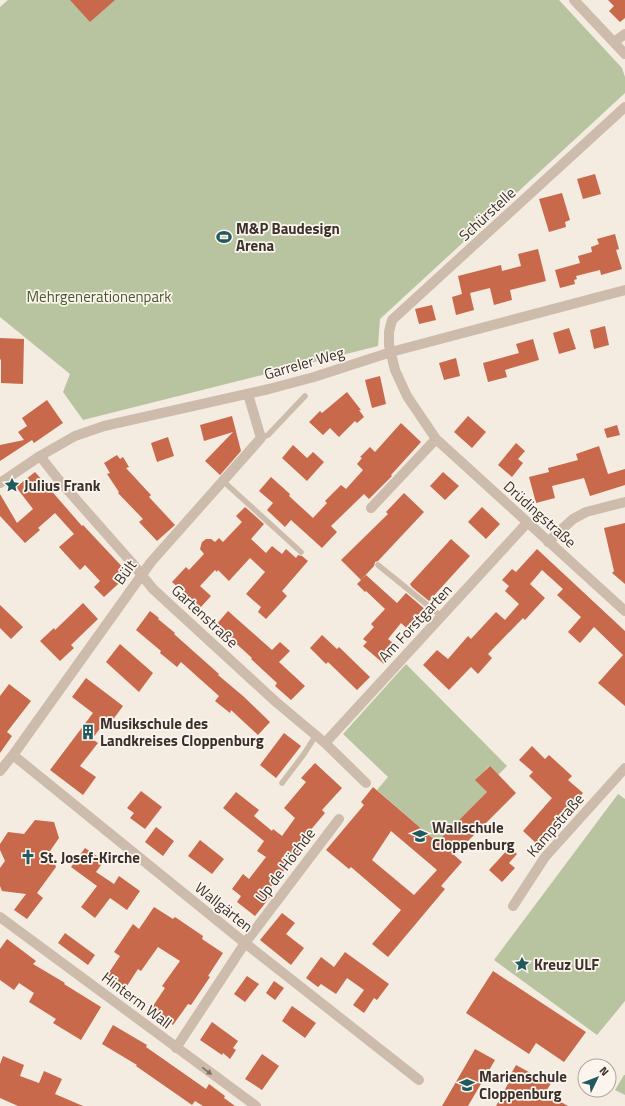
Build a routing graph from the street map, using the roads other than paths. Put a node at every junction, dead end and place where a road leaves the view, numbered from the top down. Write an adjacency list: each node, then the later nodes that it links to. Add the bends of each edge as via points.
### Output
1 (574, 0): 3 (street)
2 (625, 34): 3 (street)
3 (614, 42): 4 (street)
4 (625, 54)
5 (625, 107): 7 (street, Schürstelle, via 392,320 389,332)
6 (625, 290): 7 (street, Garreler Weg)
7 (391, 352): 8 (street, Garreler Weg, via 314,377); 11 (street, Drüdingstraße, via 395,370 407,396)
8 (248, 394): 10 (street); 12 (street, Garreler Weg, via 104,426 75,436)
9 (305, 396): 10 (lane)
10 (261, 438): 13 (street, Bült)
11 (436, 439): 16 (street); 17 (street, Drüdingstraße)
12 (40, 456): 14 (street, Garreler Weg); 21 (street, Gartenstraße)
13 (223, 480): 19 (lane); 21 (street, Bült)
14 (0, 483)
15 (625, 502): 18 (street, via 573,518)
16 (371, 508)
17 (527, 523): 18 (street, Drüdingstraße); 23 (street, Am Forstgarten)
18 (548, 542): 22 (street, Drüdingstraße)
19 (301, 552)
20 (378, 565): 23 (lane)
21 (141, 575): 24 (street, Gartenstraße, via 264,691); 26 (street, Bült)
22 (625, 611)
23 (441, 616): 25 (street, Am Forstgarten)
24 (316, 735): 25 (street, Gartenstraße); 30 (lane)
25 (324, 743): 29 (street, Gartenstraße)
26 (12, 755): 28 (street, Bült); 34 (street, Wallgärten)
27 (625, 768): 32 (street, Kampstraße, via 545,857)
28 (0, 771)
29 (366, 783)
30 (282, 784)
31 (338, 819): 34 (street, Up de Höchde)
32 (513, 906)
33 (0, 917): 35 (street, Hinterm Wall)
34 (245, 944): 35 (street, Up de Höchde); 36 (street, Wallgärten)
35 (176, 1048): 37 (street, Hinterm Wall, one-way to 37)
36 (419, 1080)
37 (256, 1106)

